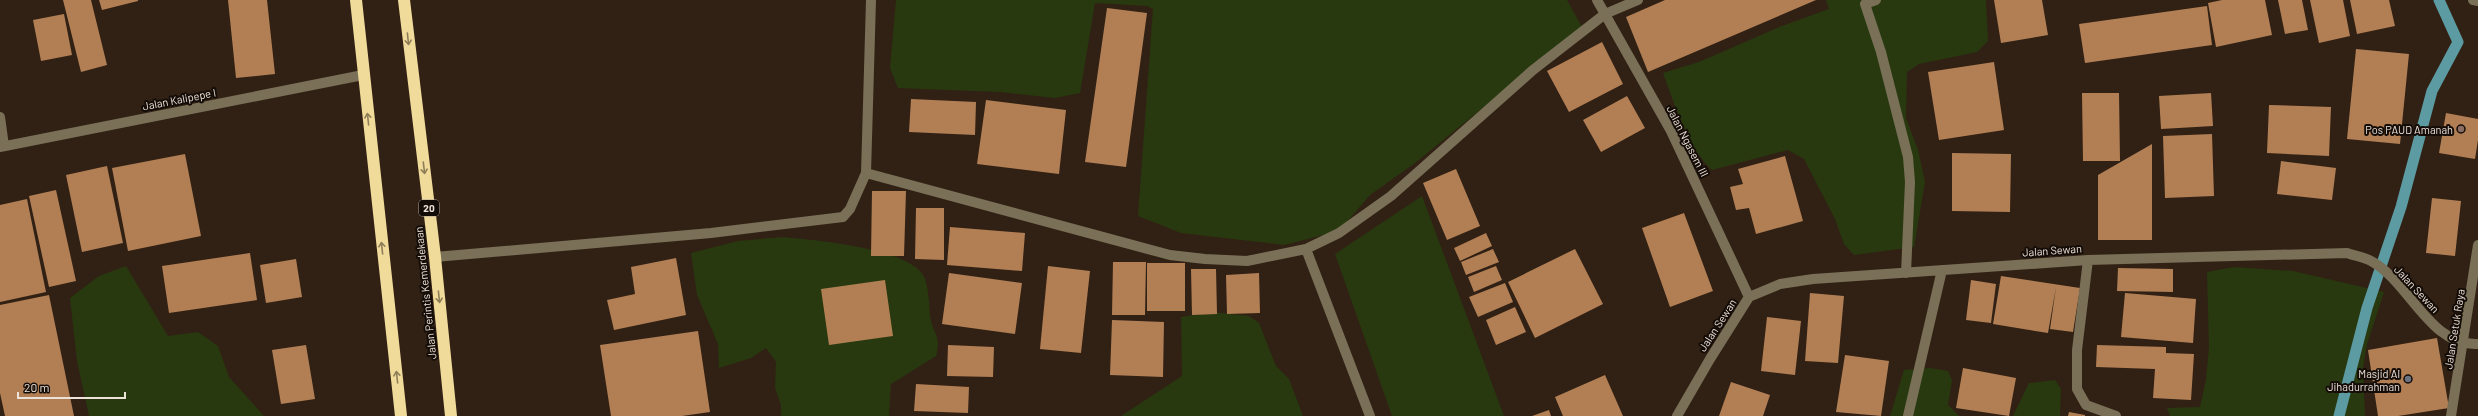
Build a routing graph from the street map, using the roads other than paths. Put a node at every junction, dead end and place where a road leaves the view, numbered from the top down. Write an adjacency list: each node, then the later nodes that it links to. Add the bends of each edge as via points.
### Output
1 (356, 0): 11 (highway)
2 (404, 0): 17 (highway, Jalan Perintis Kemerdekaan / 20, one-way to 17)
3 (871, 0): 14 (street)
4 (1597, 0): 10 (street, Jalan Ngasem III)
5 (1638, 0): 10 (street)
6 (1876, 0): 9 (street)
7 (2473, 0): 8 (street)
8 (2478, 1)
9 (1864, 2): 20 (street, via 1881,52 1908,157 1910,186)
10 (1605, 14): 16 (street, via 1533,70 1391,196 1339,233); 21 (street, Jalan Ngasem III, via 1671,131)
11 (363, 75): 13 (street, Jalan Kalipepe I); 24 (highway, one-way to 11)
12 (0, 117): 13 (street)
13 (2, 146)
14 (866, 172): 16 (street, via 1170,255 1247,260); 17 (street, via 850,209 844,217 835,219 711,233)
15 (2478, 245): 23 (street, Jalan Setuk Raya)
16 (1306, 249): 26 (street)
17 (435, 257): 25 (highway, Jalan Perintis Kemerdekaan / 20, one-way to 25)
18 (2088, 260): 19 (street, Jalan Sewan); 23 (street, Jalan Sewan, via 2347,253 2371,261 2392,278 2429,320); 29 (street, via 2077,350 2076,389 2086,406)
19 (1942, 270): 20 (street, Jalan Sewan); 28 (street)
20 (1906, 273): 21 (street, Jalan Sewan, via 1780,284)
21 (1749, 297): 27 (street, Jalan Sewan)
22 (2478, 344): 23 (street)
23 (2464, 345): 30 (street, Jalan Setuk Raya)
24 (402, 416)
25 (451, 416)
26 (1370, 416)
27 (1677, 416)
28 (1908, 416)
29 (2116, 416)
30 (2451, 416)

